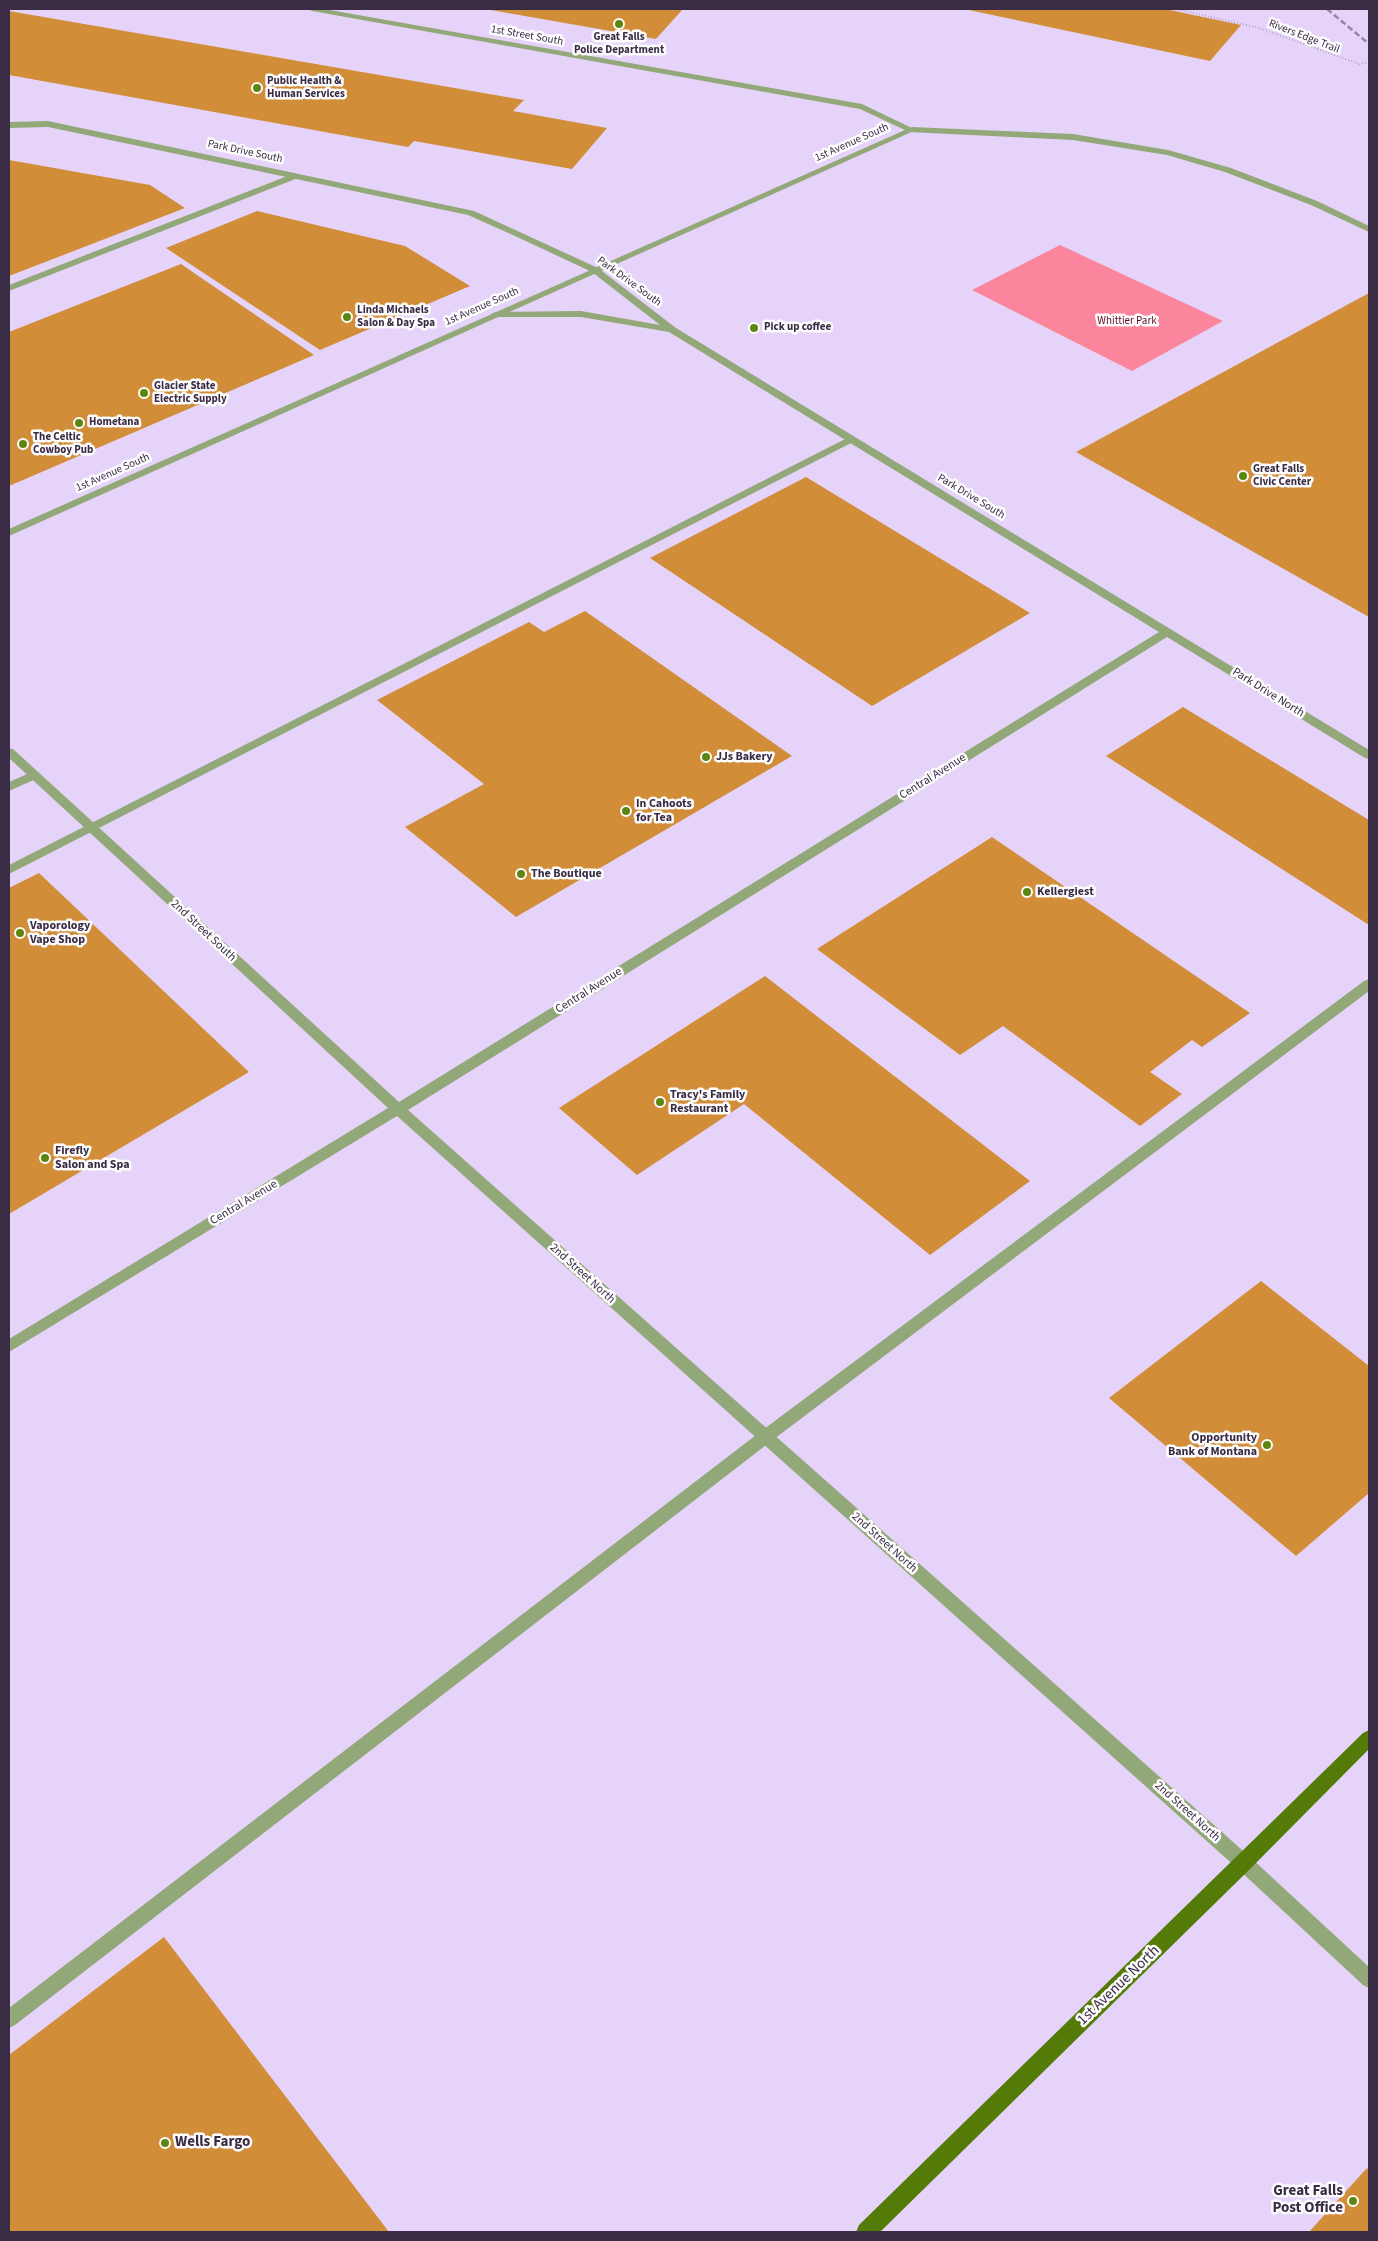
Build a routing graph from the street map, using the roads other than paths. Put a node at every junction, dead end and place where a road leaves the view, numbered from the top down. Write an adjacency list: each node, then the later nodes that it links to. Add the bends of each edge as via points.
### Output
1 (312, 9): 3 (street, 1st Street South, via 862,107)
2 (9, 125): 4 (street, Park Drive South, via 48,124)
3 (912, 130): 5 (street, via 1073,137 1168,153 1228,170 1314,203); 6 (street, 1st Avenue South)
4 (295, 176): 6 (street, Park Drive South, via 471,213); 7 (street)
5 (1369, 229)
6 (595, 270): 8 (street, 1st Avenue South); 9 (street, Park Drive South)
7 (9, 288)
8 (495, 315): 9 (street, via 581,314); 11 (street, 1st Avenue South)
9 (673, 330): 10 (street, Park Drive South)
10 (851, 438): 12 (street, Park Drive South); 17 (street)
11 (9, 533)
12 (1167, 632): 14 (street, Park Drive North); 20 (street, Central Avenue)
13 (9, 752): 15 (street, 2nd Street South)
14 (1369, 755)
15 (34, 775): 16 (street); 17 (street, 2nd Street South)
16 (9, 788)
17 (92, 829): 18 (street); 20 (street, 2nd Street South)
18 (9, 870)
19 (1369, 984): 22 (street)
20 (398, 1109): 21 (street, Central Avenue); 22 (street, 2nd Street North)
21 (9, 1346)
22 (766, 1437): 24 (street, 2nd Street North); 26 (street)
23 (1369, 1738): 24 (main road, 1st Avenue North)
24 (1244, 1863): 25 (street, 2nd Street North); 27 (main road, 1st Avenue North)
25 (1369, 1979)
26 (9, 2019)
27 (866, 2232)

